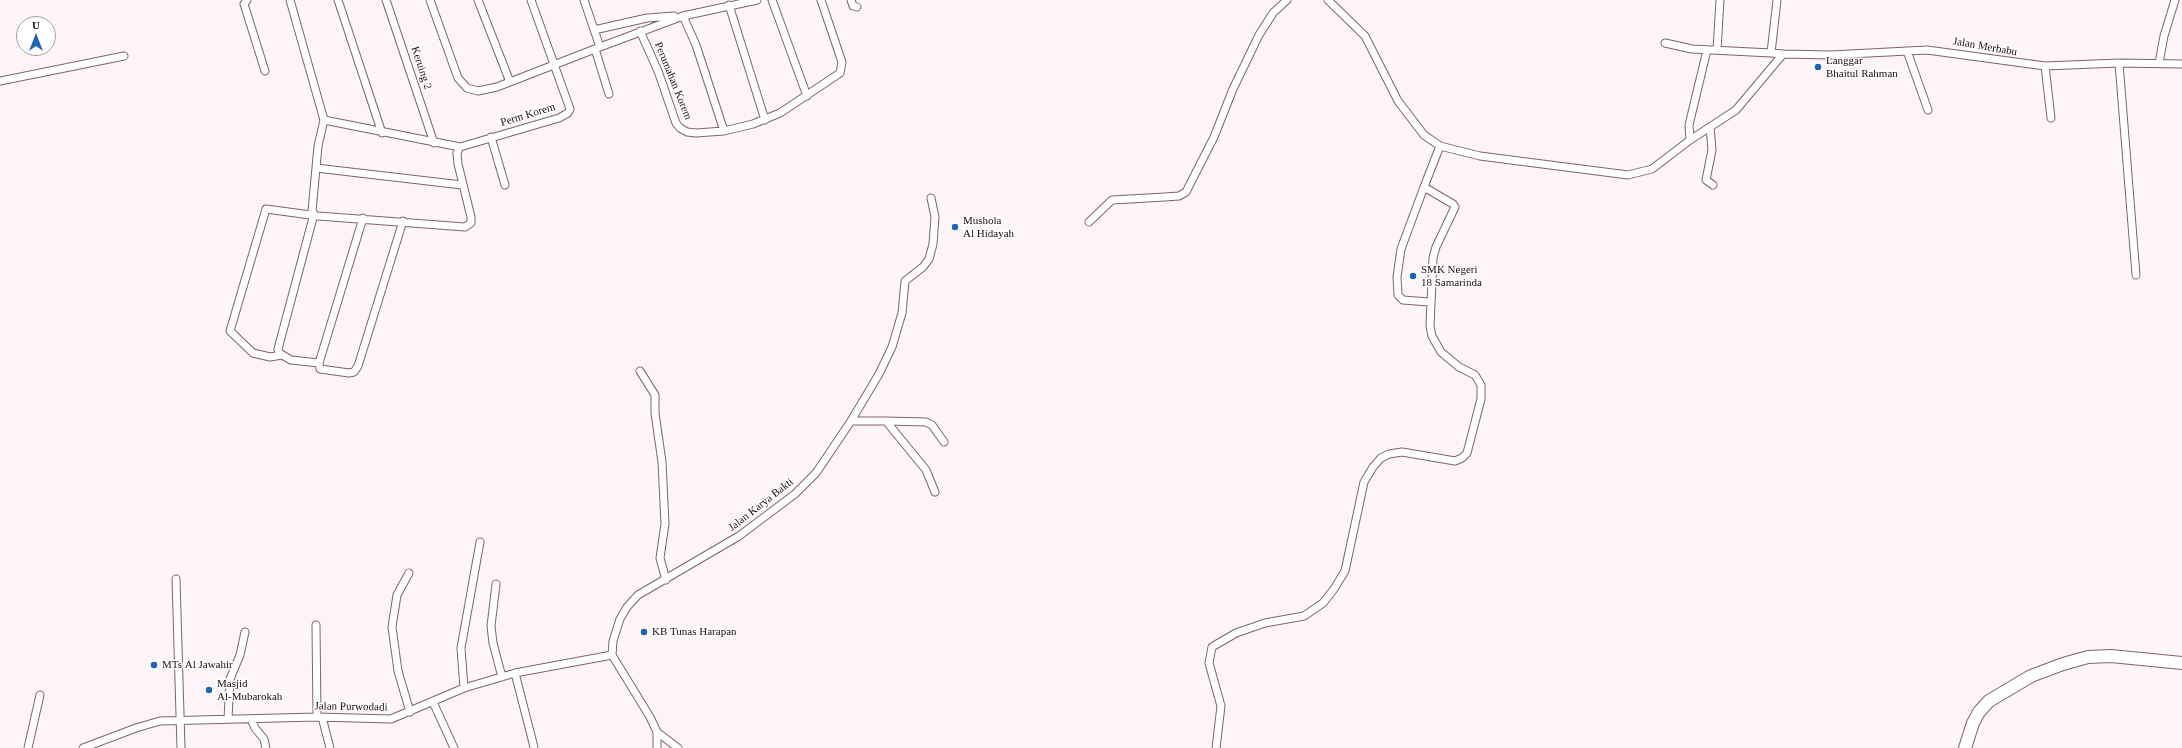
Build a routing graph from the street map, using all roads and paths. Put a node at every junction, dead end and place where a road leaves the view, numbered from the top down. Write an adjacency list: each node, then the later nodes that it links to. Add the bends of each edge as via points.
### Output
1 (247, 0): 36 (street, via 244,4)
2 (290, 0): 43 (street)
3 (338, 0): 47 (street)
4 (386, 0): 50 (street, Keruing 2)
5 (430, 0): 38 (street, via 458,78 467,88 478,91)
6 (478, 0): 38 (street)
7 (531, 0): 34 (street, Perm Korem)
8 (584, 0): 21 (street)
9 (757, 0): 18 (street)
10 (772, 0): 40 (street)
11 (821, 0): 40 (street, Perumahan Korem, via 842,62 841,69)
12 (851, 0): 19 (street)
13 (1287, 0): 62 (street, via 1273,13 1259,35 1214,137 1186,192 1179,196 1112,200)
14 (1328, 0): 51 (street, via 1365,36 1398,101 1424,135)
15 (1720, 0): 26 (street)
16 (1777, 0): 28 (street)
17 (2175, 0): 32 (street)
18 (729, 5): 20 (street); 44 (street)
19 (857, 7)
20 (682, 16): 21 (street, via 647,18); 22 (street); 46 (street, via 696,45)
21 (594, 30): 24 (street)
22 (640, 31): 24 (street); 46 (street, Perumahan Korem, via 680,128 696,133)
23 (1665, 43): 25 (street, Jalan Merbabu)
24 (598, 48): 34 (street); 39 (street)
25 (1707, 50): 26 (street, Jalan Merbabu); 49 (street, via 1689,125)
26 (1717, 50): 28 (street, Jalan Merbabu)
27 (1907, 51): 29 (street, Jalan Merbabu, via 1832,55); 35 (street, Jalan Merbabu, via 1948,51 2017,64); 41 (street)
28 (1771, 53): 29 (street, Jalan Merbabu)
29 (1783, 54): 45 (street, via 1743,104)
30 (124, 56): 37 (street)
31 (2119, 63): 32 (street, Jalan Merbabu); 35 (street, Jalan Merbabu); 63 (street)
32 (2159, 63): 33 (street, Jalan Merbabu)
33 (2182, 64)
34 (555, 65): 38 (street); 48 (street, Perm Korem, via 569,103 568,113 559,118)
35 (2045, 66): 42 (street)
36 (265, 71)
37 (0, 81)
38 (510, 82)
39 (609, 94)
40 (807, 96): 44 (street, Perumahan Korem)
41 (1928, 110)
42 (2051, 118)
43 (324, 120): 47 (street); 53 (street)
44 (765, 120): 46 (street, Perumahan Korem)
45 (1710, 127): 49 (street); 55 (street, via 1712,150 1706,180)
46 (724, 131)
47 (382, 133): 50 (street)
48 (491, 137): 52 (street, Perm Korem); 54 (street)
49 (1690, 140): 51 (street, via 1652,169 1628,175 1480,156)
50 (434, 143): 52 (street)
51 (1440, 146): 57 (street)
52 (460, 148): 56 (street, via 457,158)
53 (316, 168): 56 (street); 59 (street, via 312,211)
54 (505, 185)
55 (1713, 185)
56 (462, 186): 61 (street, via 471,217 471,223 465,227)
57 (1424, 187): 64 (street, via 1455,207 1434,253); 64 (street, via 1401,249 1397,277 1398,295 1403,300)
58 (931, 198): 68 (street, Jalan Karya Bakti, via 936,217 933,244 926,264 905,281 902,313 892,347)
59 (314, 214): 60 (street); 65 (street, via 278,349); 65 (street, via 266,209 230,331 253,352 270,357)
60 (363, 218): 61 (street); 66 (street)
61 (403, 221): 66 (street, via 358,366 354,372 349,373 320,369)
62 (1089, 222)
63 (2136, 275)
64 (1430, 302): 101 (street, via 1430,326 1436,346 1446,358 1475,375 1482,385 1481,399 1466,453 1462,458 1455,460 1402,452 1381,458 1364,482 1344,571 1323,603 1304,616 1265,623 1236,633 1212,647 1209,663 1221,706)
65 (282, 355): 66 (street, via 291,360)
66 (319, 363)
67 (640, 371): 75 (street, via 656,395 655,413 662,462 665,524 660,558)
68 (851, 421): 69 (street); 75 (street, Jalan Karya Bakti, via 816,472 795,494 739,536)
69 (886, 421): 70 (street, via 926,422 932,425); 71 (street, via 929,474)
70 (944, 442)
71 (935, 492)
72 (480, 542): 83 (street, via 462,640)
73 (409, 573): 86 (street, via 397,595 392,627 398,671)
74 (176, 579): 88 (street)
75 (666, 580): 79 (street, Jalan Karya Bakti, via 638,595 626,607 613,641)
76 (496, 584): 82 (street, via 491,626)
77 (316, 625): 87 (street)
78 (245, 632): 89 (street, via 240,655 230,679)
79 (612, 655): 81 (street, Jalan Purwodadi); 91 (street)
80 (2182, 663): 102 (highway, via 2111,656 2088,657 2031,676 1989,701 1973,723)
81 (515, 673): 82 (street, Jalan Purwodadi); 92 (street)
82 (502, 677): 83 (street, Jalan Purwodadi)
83 (464, 688): 85 (street, Jalan Purwodadi)
84 (40, 695): 93 (street)
85 (433, 702): 86 (street, Jalan Purwodadi); 98 (street)
86 (410, 712): 87 (street, Jalan Purwodadi, via 385,719)
87 (319, 717): 90 (street, Jalan Purwodadi); 97 (street)
88 (181, 719): 89 (street, Jalan Purwodadi); 94 (street, Jalan Purwodadi, via 151,723); 95 (street)
89 (228, 719): 90 (street, Jalan Purwodadi)
90 (251, 719): 96 (street, via 264,738)
91 (657, 732): 99 (street); 100 (street)
92 (534, 747)
93 (28, 748)
94 (83, 748)
95 (181, 748)
96 (266, 748)
97 (330, 748)
98 (454, 748)
99 (658, 748)
100 (678, 748)
101 (1216, 748)
102 (1965, 748)

